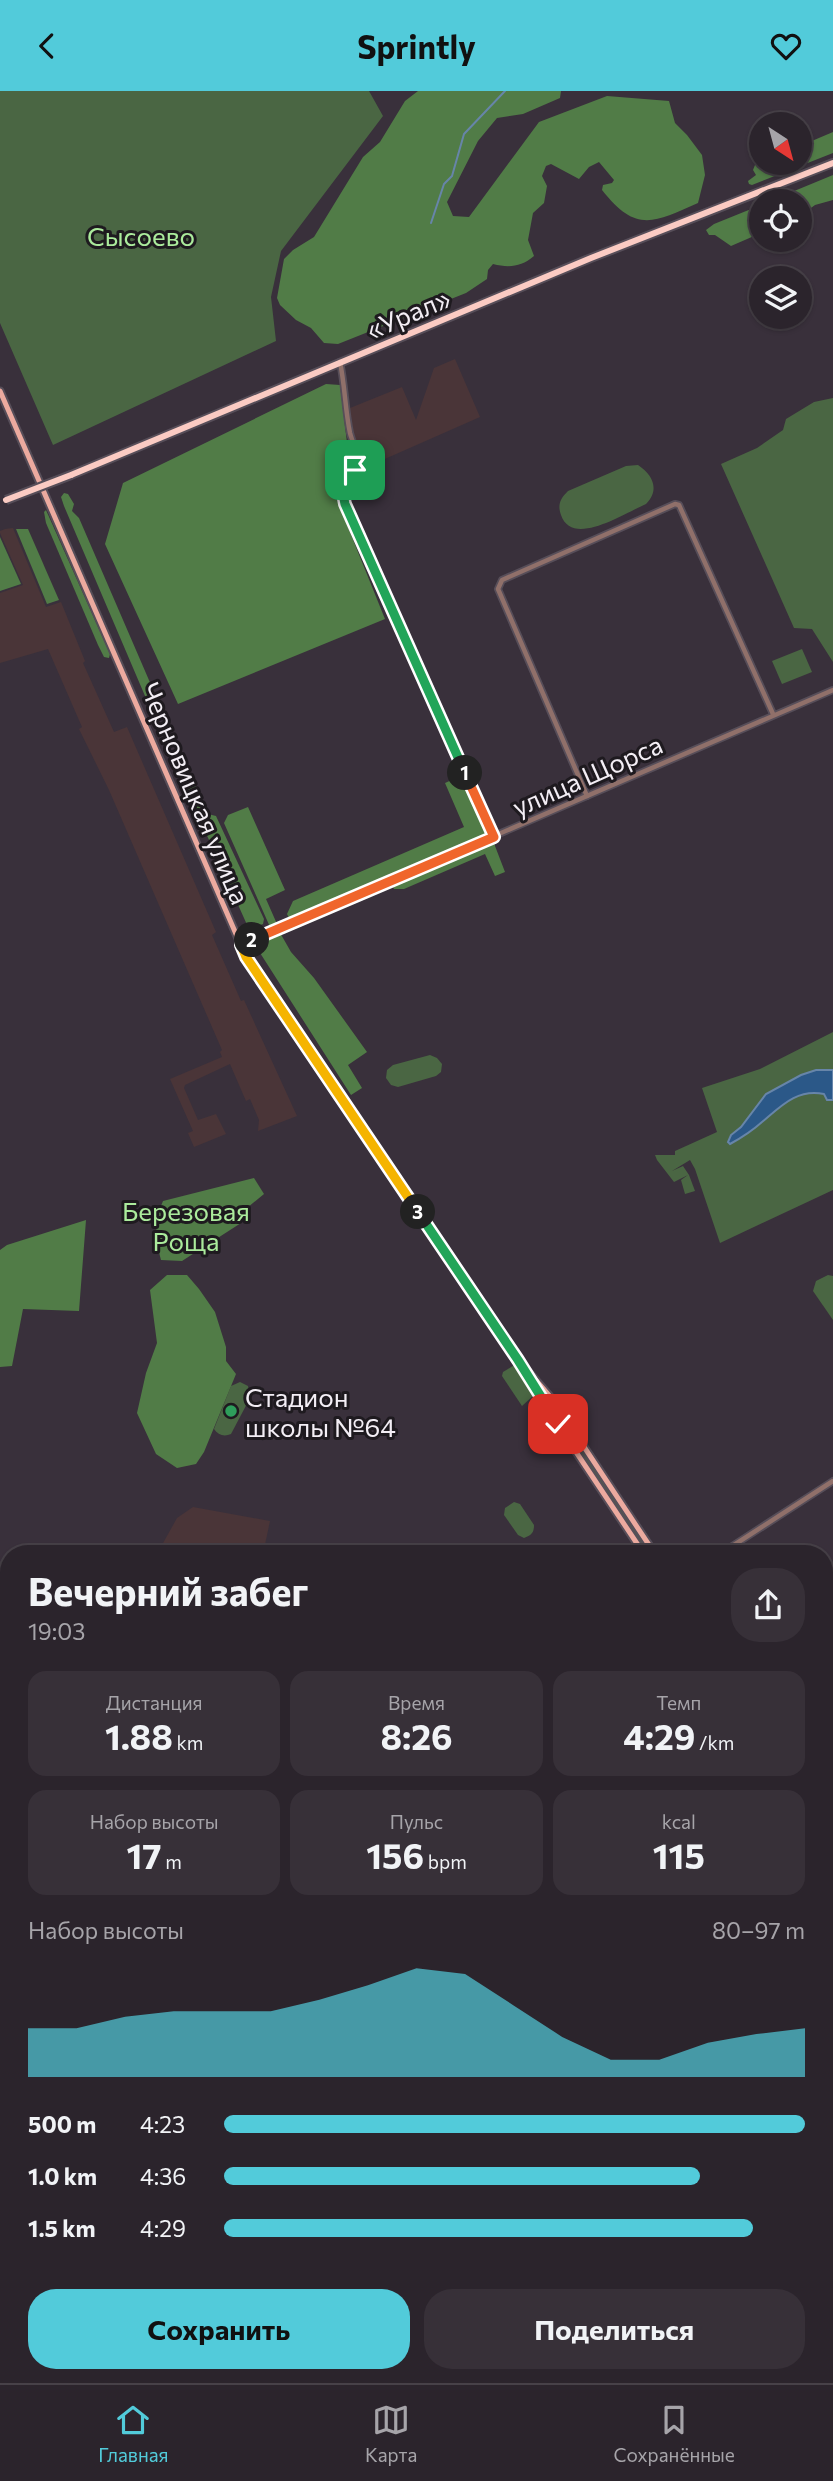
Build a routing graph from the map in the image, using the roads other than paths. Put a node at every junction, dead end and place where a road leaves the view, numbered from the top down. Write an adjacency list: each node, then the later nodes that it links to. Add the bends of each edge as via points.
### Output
1 (833, 163): 2 (highway, «Урал»)
2 (340, 362): 4 (highway, «Урал», bridge); 8 (street, via 357,459 342,494 345,504)
3 (0, 391): 9 (main road, Черновицкая улица)
4 (3, 502)
5 (833, 690): 6 (street, улица Щорса)
6 (773, 714): 7 (street, улица Щорса); 7 (street, via 682,508 675,504 502,580 498,589)
7 (587, 796): 8 (street, улица Щорса)
8 (494, 837): 9 (street, улица Щорса)
9 (241, 945): 10 (main road, Черновицкая улица)
10 (518, 1360): 12 (main road, Черновицкая улица); 13 (main road, Черновицкая улица, via 553,1400)
11 (833, 1481): 14 (street)
12 (638, 1545)
13 (649, 1545)
14 (734, 1545)

